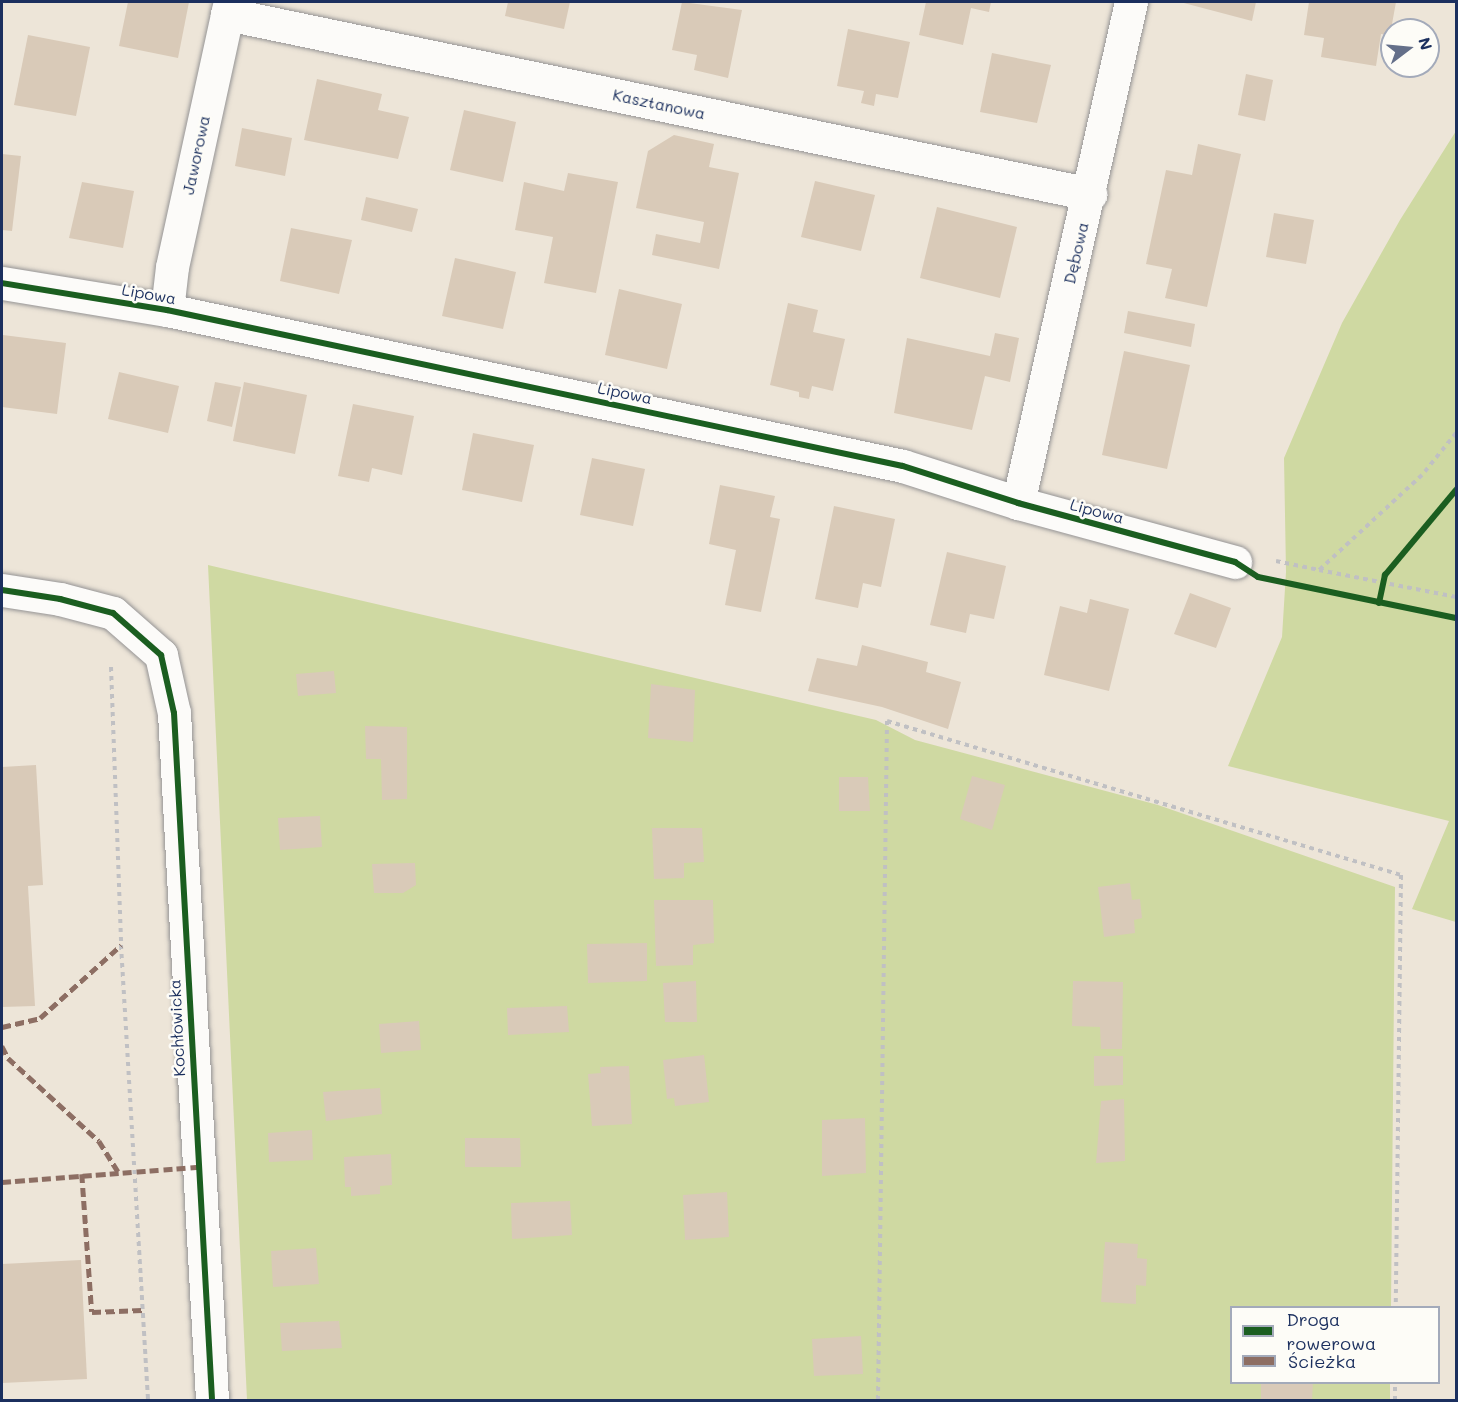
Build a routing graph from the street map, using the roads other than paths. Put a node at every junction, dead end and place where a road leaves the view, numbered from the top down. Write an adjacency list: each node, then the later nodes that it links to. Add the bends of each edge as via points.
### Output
1 (1131, 2): 3 (street, Dębowa)
2 (229, 8): 3 (street, Kasztanowa); 5 (street, Jaworowa, via 172,267)
3 (1090, 194): 6 (street, Dębowa)
4 (2, 283): 5 (street, Lipowa)
5 (167, 310): 6 (street, Lipowa, via 903,466)
6 (1018, 503): 7 (street, Lipowa)
7 (1235, 562)
8 (2, 590): 9 (street, Kochłowicka, via 113,613 161,655 174,713)
9 (212, 1401)

